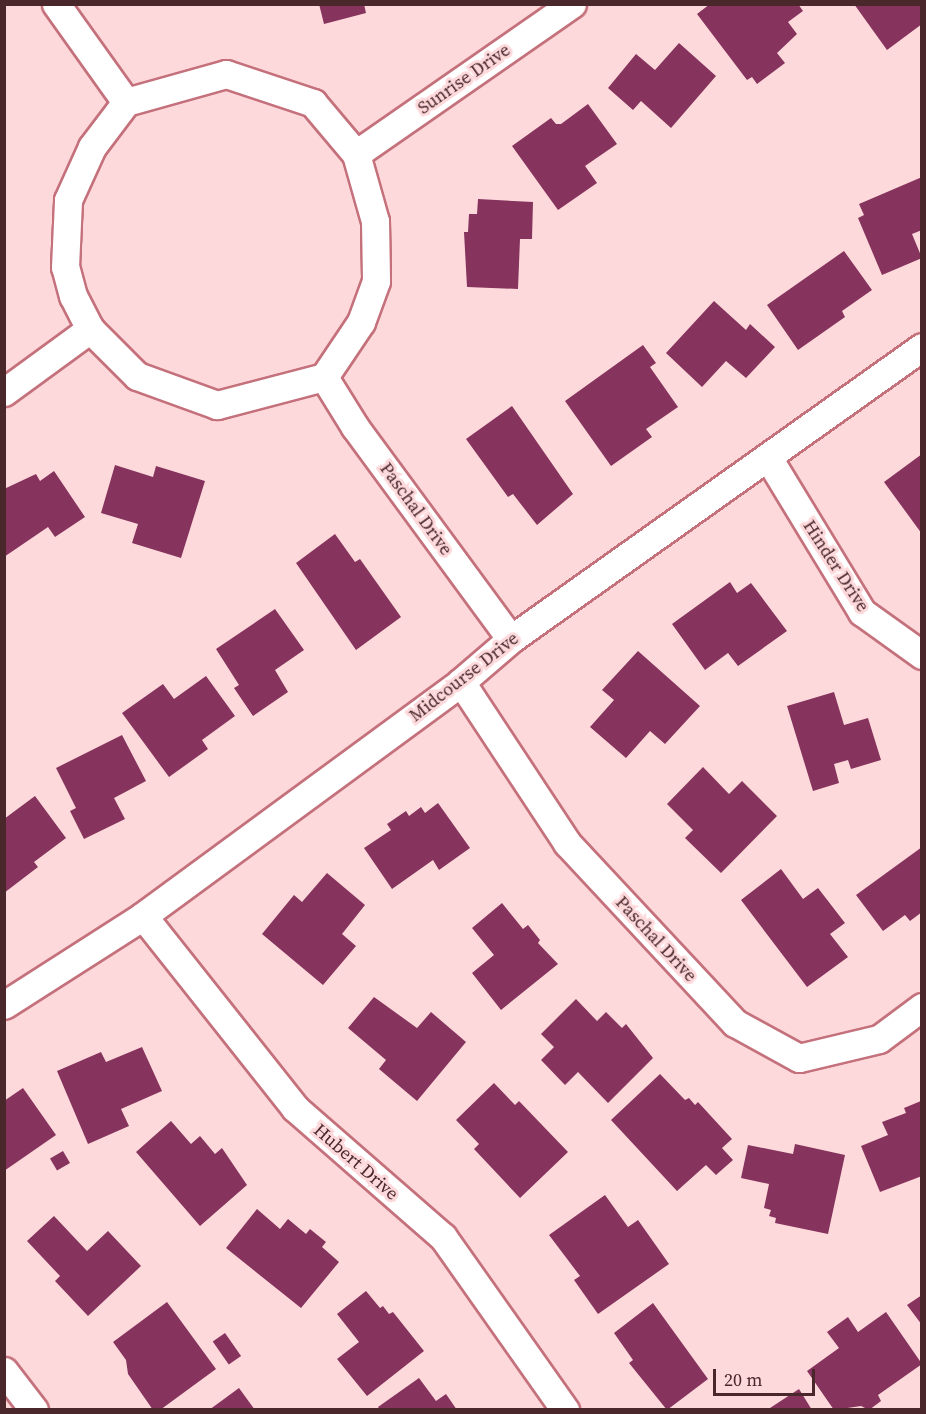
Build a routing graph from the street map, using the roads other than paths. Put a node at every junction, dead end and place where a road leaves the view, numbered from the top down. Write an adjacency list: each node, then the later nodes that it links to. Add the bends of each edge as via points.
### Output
1 (56, 4): 3 (street)
2 (572, 4): 4 (street, Sunrise Drive)
3 (126, 102): 4 (street, via 226,74 313,103); 5 (street, via 92,147 68,200 65,267 73,296)
4 (356, 154): 7 (street, via 375,221 376,281 361,322)
5 (90, 329): 7 (street, via 137,376 217,405); 8 (street)
6 (921, 347): 9 (street, Midcourse Drive)
7 (324, 377): 10 (street, Paschal Drive, via 355,427)
8 (4, 392)
9 (769, 459): 10 (street, Midcourse Drive); 11 (street, Hinder Drive, via 862,612)
10 (512, 639): 12 (street, Midcourse Drive)
11 (921, 655)
12 (461, 682): 13 (street, Midcourse Drive); 15 (street, Paschal Drive, via 567,843 735,1023 799,1058 879,1039)
13 (143, 916): 14 (street, Midcourse Drive); 18 (street, Hubert Drive, via 296,1108 443,1237)
14 (4, 1005)
15 (921, 1007)
16 (4, 1371): 17 (street)
17 (34, 1410)
18 (565, 1410)

